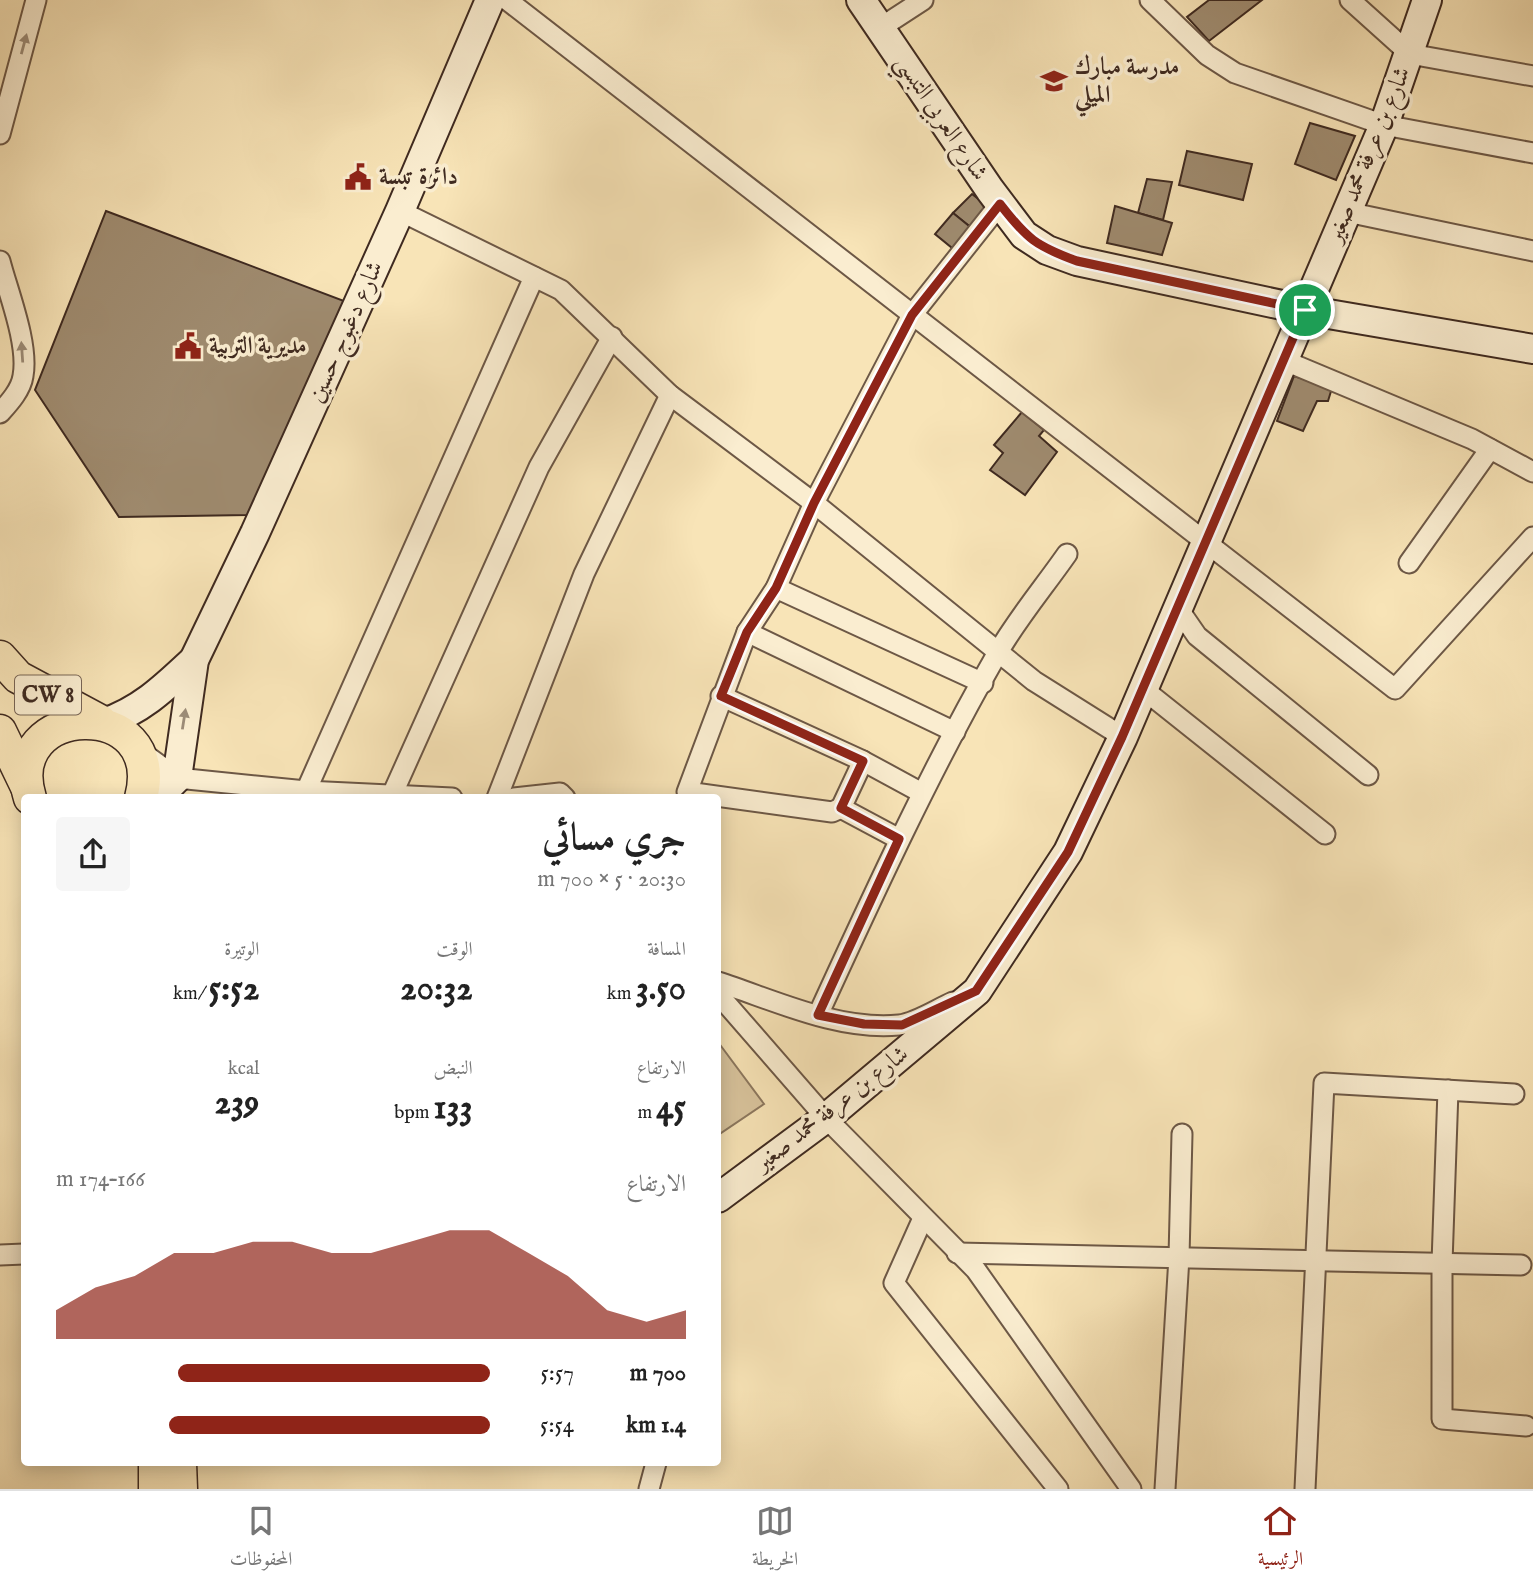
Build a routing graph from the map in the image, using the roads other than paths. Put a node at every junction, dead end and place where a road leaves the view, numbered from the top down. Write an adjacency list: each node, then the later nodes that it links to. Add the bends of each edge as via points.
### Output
1 (36, 0): 13 (street, one-way to 1)
2 (490, 0): 16 (street, شارع دغبوج حسين)
3 (506, 0): 22 (street)
4 (861, 0): 9 (street, شارع العربي التبسي)
5 (923, 0): 9 (street)
6 (1150, 0): 12 (street, via 1207,55 1235,73)
7 (1350, 0): 10 (street)
8 (1427, 0): 10 (street, شارع بن عرفة محمد صغير)
9 (880, 28): 15 (street, شارع العربي التبسي)
10 (1410, 54): 11 (street); 12 (street, شارع بن عرفة محمد صغير)
11 (1533, 76)
12 (1384, 125): 14 (street); 17 (street, شارع بن عرفة محمد صغير)
13 (0, 134)
14 (1533, 153)
15 (1000, 204): 21 (street, شارع العربي التبسي, via 1024,235 1077,261); 22 (street)
16 (400, 211): 20 (street); 40 (street, شارع دغبوج حسين)
17 (1347, 212): 18 (street); 21 (street, شارع بن عرفة محمد صغير)
18 (1533, 251)
19 (0, 261): 27 (street, one-way to 19, via 23,376 22,341)
20 (534, 277): 23 (street, via 561,290); 52 (street)
21 (1305, 310): 24 (street, شارع العربي التبسي); 25 (street, شارع بن عرفة محمد صغير)
22 (912, 315): 30 (street); 32 (street)
23 (612, 337): 26 (street); 58 (street, via 539,467)
24 (1533, 349)
25 (1283, 360): 28 (street); 32 (street, شارع بن عرفة محمد صغير)
26 (670, 395): 30 (street); 59 (street, via 584,574)
27 (0, 413)
28 (1490, 449): 29 (street); 34 (street)
29 (1533, 472)
30 (814, 503): 35 (street); 38 (street)
31 (1533, 537): 32 (street, via 1395,689)
32 (1204, 541): 36 (street, شارع بن عرفة محمد صغير)
33 (1067, 554): 38 (street)
34 (1409, 563)
35 (776, 588): 37 (street); 41 (street)
36 (1177, 607): 42 (street, شارع بن عرفة محمد صغير); 50 (street, via 1197,636)
37 (747, 632): 43 (street); 46 (street)
38 (998, 653): 41 (street); 47 (street)
39 (0, 657): 44 (main road, CW 8, via 18,677)
40 (194, 660): 44 (street, via 156,696 130,714); 51 (street, one-way to 40)
41 (983, 683): 46 (street)
42 (1143, 689): 47 (street, شارع بن عرفة محمد صغير); 63 (street)
43 (721, 696): 49 (street); 60 (street, via 687,792)
44 (104, 723): 48 (main road); 53 (main road, via 65,724 48,734 31,758)
45 (0, 730): 53 (main road, CW 8)
46 (955, 732): 54 (street)
47 (1122, 737): 66 (street, شارع بن عرفة محمد صغير, via 1068,852)
48 (135, 747): 51 (street); 55 (main road)
49 (863, 761): 54 (street); 62 (street)
50 (1368, 775)
51 (177, 778): 52 (street); 56 (street)
52 (306, 791): 57 (street)
53 (28, 792)
54 (922, 793): 64 (street)
55 (146, 794)
56 (148, 794)
57 (370, 794)
58 (392, 794)
59 (500, 794)
60 (702, 794)
61 (721, 796): 62 (street, via 832,811)
62 (841, 808): 64 (street)
63 (1325, 834)
64 (899, 839): 68 (street)
65 (721, 983): 68 (street)
66 (976, 991): 68 (street, via 902,1025); 71 (street, شارع بن عرفة محمد صغير)
67 (721, 997): 71 (street)
68 (818, 1015)
69 (1448, 1090): 70 (street); 79 (street, via 1324,1083); 80 (street)
70 (1514, 1094)
71 (826, 1118): 73 (street, شارع بن عرفة محمد صغير); 74 (street)
72 (1182, 1133): 78 (street)
73 (721, 1196)
74 (923, 1218): 75 (street); 89 (street, via 894,1283)
75 (957, 1253): 78 (street); 90 (street, via 976,1270)
76 (21, 1254): 77 (street)
77 (0, 1255)
78 (1179, 1257): 79 (street); 91 (street)
79 (1316, 1260): 80 (street); 92 (street)
80 (1442, 1263): 81 (street); 82 (street, via 1442,1419)
81 (1521, 1265)
82 (1526, 1426)
83 (155, 1466): 86 (main road)
84 (180, 1466): 87 (main road)
85 (655, 1466): 88 (street)
86 (155, 1489)
87 (181, 1489)
88 (649, 1489)
89 (1059, 1489)
90 (1131, 1489)
91 (1165, 1489)
92 (1305, 1489)

